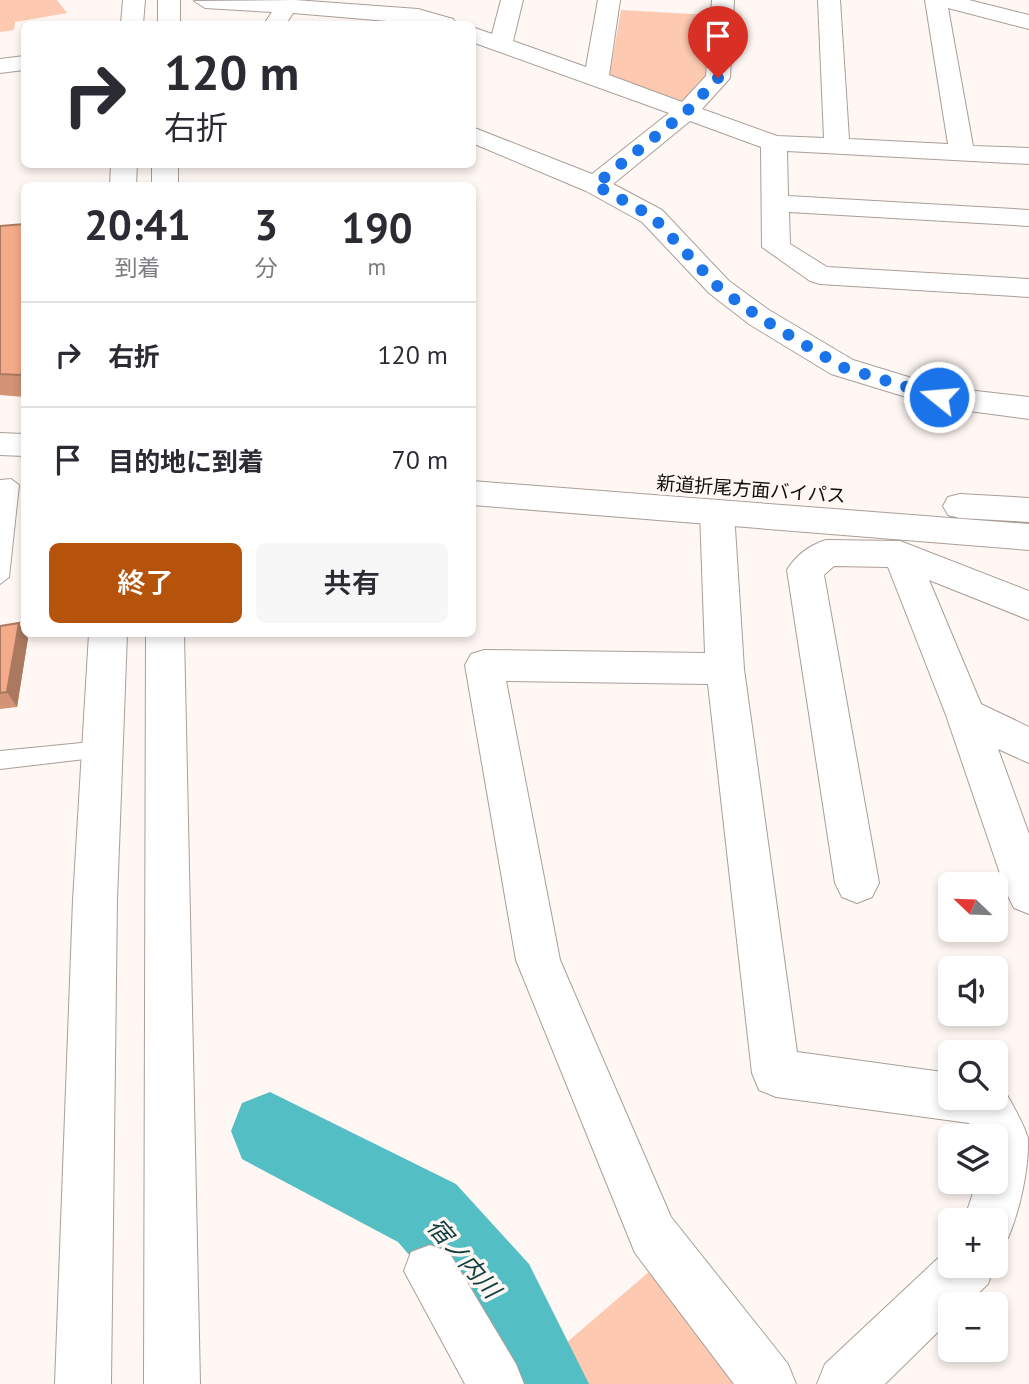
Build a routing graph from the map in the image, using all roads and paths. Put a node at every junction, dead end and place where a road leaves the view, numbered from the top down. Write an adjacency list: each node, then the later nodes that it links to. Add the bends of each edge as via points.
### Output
1 (134, 0): 11 (street)
2 (169, 0): 12 (street)
3 (512, 0): 16 (street)
4 (609, 0): 19 (street)
5 (723, 0): 20 (street, via 718,78)
6 (829, 0): 23 (street)
7 (936, 0): 24 (street)
8 (943, 0): 14 (street)
9 (205, 1): 10 (street)
10 (281, 15): 13 (street, via 418,16)
11 (132, 21)
12 (169, 21)
13 (435, 21)
14 (1029, 22)
15 (476, 35): 16 (street)
16 (501, 43): 19 (street)
17 (21, 63): 18 (street)
18 (0, 66)
19 (596, 80): 20 (street)
20 (687, 111): 22 (street); 26 (street)
21 (476, 136): 26 (street)
22 (774, 143): 23 (street); 27 (street)
23 (836, 146): 24 (street)
24 (962, 153): 25 (street)
25 (1029, 156)
26 (595, 185): 30 (street, via 652,216 719,288 842,367 939,397)
27 (776, 204): 28 (street); 29 (street, via 776,247 820,275)
28 (1029, 218)
29 (1029, 288)
30 (1029, 408)
31 (0, 444): 32 (street)
32 (21, 445)
33 (476, 468): 36 (street, 新道折尾方面バイパス)
34 (0, 486): 38 (lane, via 11,485)
35 (476, 493): 37 (street)
36 (1029, 510)
37 (717, 512): 39 (street); 45 (street)
38 (3, 523): 41 (lane)
39 (1029, 537)
40 (900, 554): 42 (street); 46 (street); 50 (street, via 826,553 804,570)
41 (0, 577)
42 (1029, 606)
43 (108, 637): 48 (street)
44 (165, 637): 58 (street)
45 (725, 669): 52 (street, via 776,1073); 60 (street, via 484,665 538,960 653,1235)
46 (966, 715): 47 (street); 51 (street)
47 (1029, 746)
48 (102, 749): 49 (lane); 57 (street)
49 (0, 760)
50 (857, 883)
51 (1029, 894)
52 (938, 1095)
53 (988, 1110): 54 (street, via 1010,1154)
54 (994, 1208)
55 (430, 1271): 59 (street)
56 (955, 1278): 61 (street)
57 (83, 1384)
58 (172, 1384)
59 (496, 1384)
60 (768, 1384)
61 (845, 1384)

